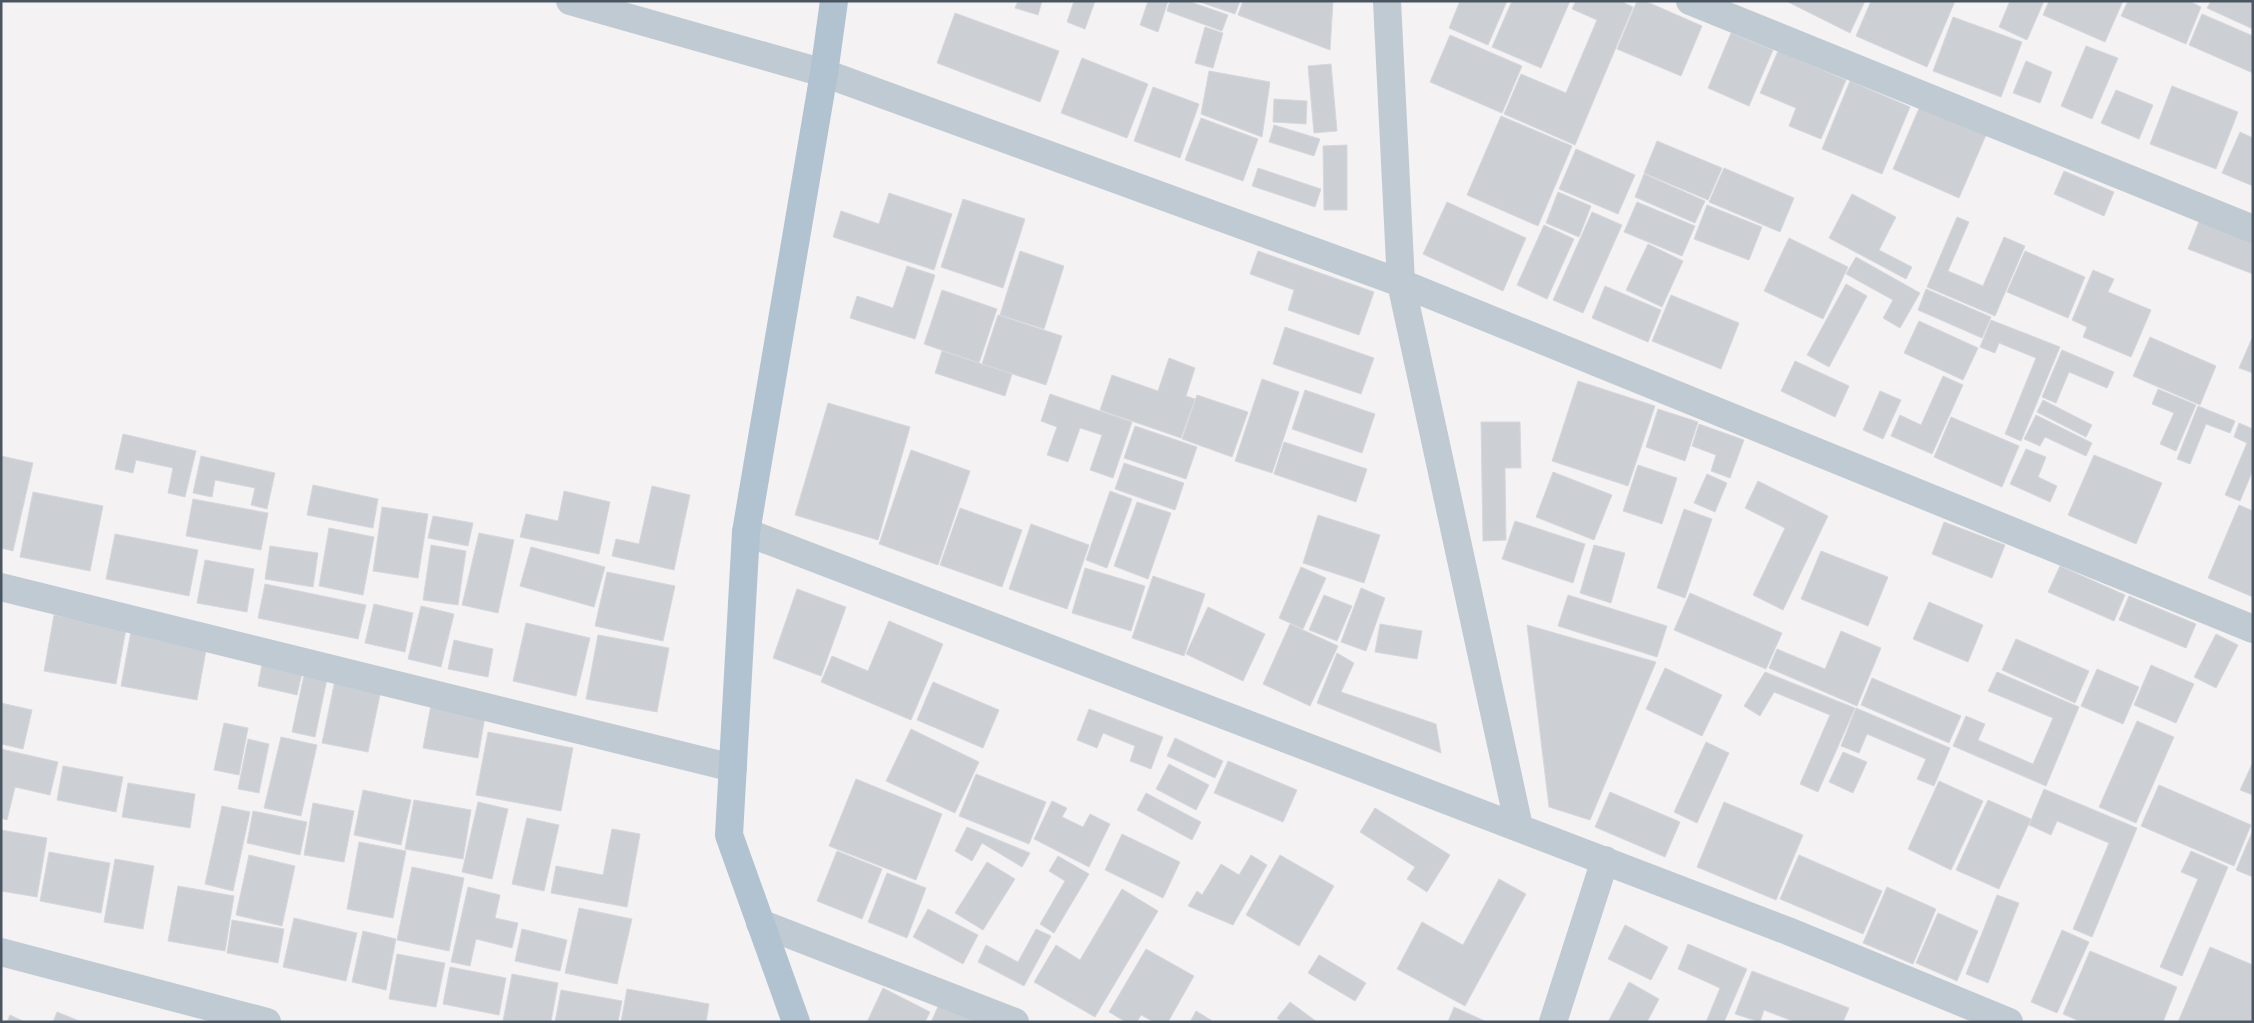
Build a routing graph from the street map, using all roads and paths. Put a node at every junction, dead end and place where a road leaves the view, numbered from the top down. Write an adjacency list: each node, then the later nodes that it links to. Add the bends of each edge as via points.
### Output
1 (570, 1): 5 (street)
2 (834, 1): 5 (main road)
3 (1387, 1): 7 (street)
4 (1690, 1): 6 (street)
5 (824, 73): 7 (street); 8 (main road)
6 (2253, 229)
7 (1401, 283): 10 (street); 12 (street)
8 (746, 532): 11 (main road); 12 (street)
9 (1, 587): 11 (street)
10 (2253, 629)
11 (733, 768): 14 (main road, via 729,835)
12 (1519, 827): 13 (street)
13 (1605, 860): 19 (street); 20 (street)
14 (760, 923): 17 (main road); 18 (street)
15 (1, 952): 16 (street)
16 (267, 1022)
17 (796, 1022)
18 (1015, 1022)
19 (1553, 1022)
20 (2009, 1022)

